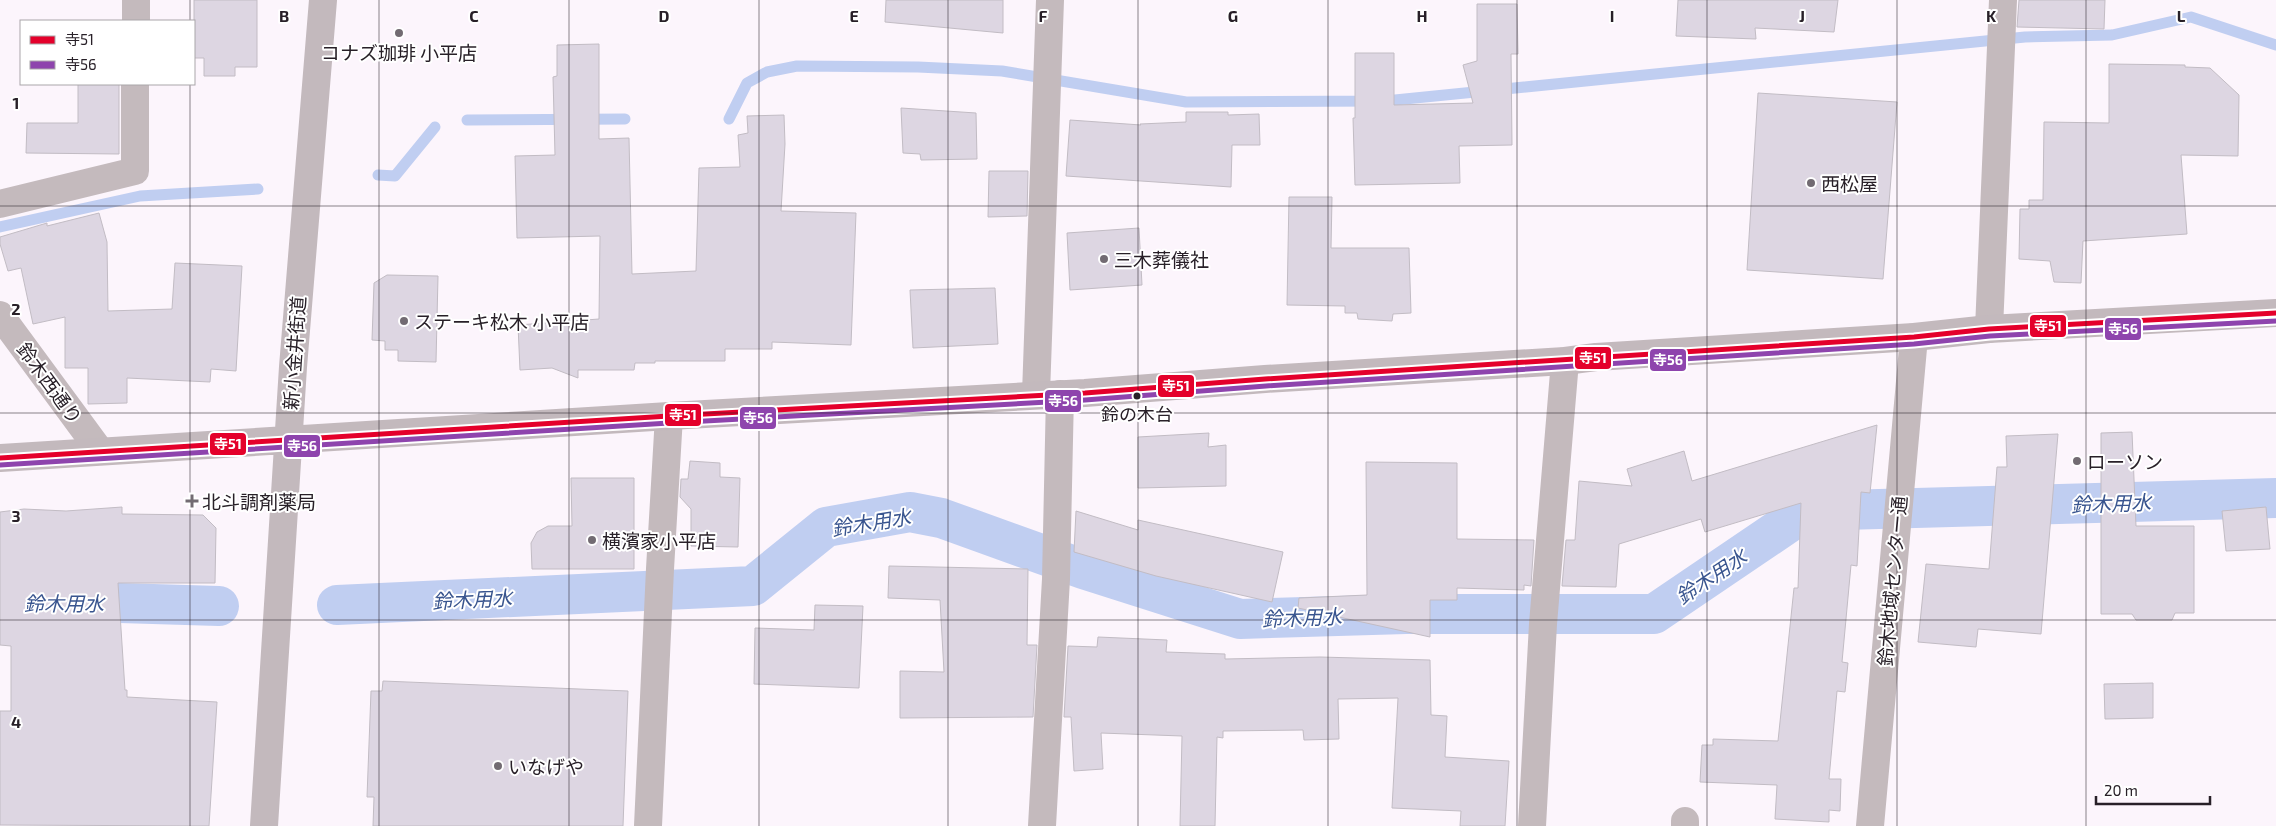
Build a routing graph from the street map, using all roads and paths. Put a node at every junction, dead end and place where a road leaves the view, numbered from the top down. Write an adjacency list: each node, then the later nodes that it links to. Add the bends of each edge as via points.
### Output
1 (136, 0): 5 (street)
2 (323, 0): 15 (main road, 新小金井街道)
3 (1050, 0): 13 (street, via 1046,104)
4 (2004, 0): 10 (street)
5 (136, 20)
6 (135, 85): 7 (street, via 135,171)
7 (0, 204)
8 (2276, 313): 10 (main road)
9 (0, 315): 16 (street, 鈴木西通り)
10 (1989, 329): 11 (main road)
11 (1914, 336): 12 (main road); 22 (street, 鈴木地域センター通)
12 (1566, 361): 13 (main road); 21 (street, via 1543,624)
13 (1048, 394): 14 (main road); 20 (street, via 1056,579)
14 (669, 416): 15 (main road); 19 (street)
15 (288, 440): 16 (main road); 18 (main road, 新小金井街道)
16 (100, 451): 17 (main road)
17 (0, 458)
18 (264, 826)
19 (648, 826)
20 (1042, 826)
21 (1532, 826)
22 (1870, 826)

